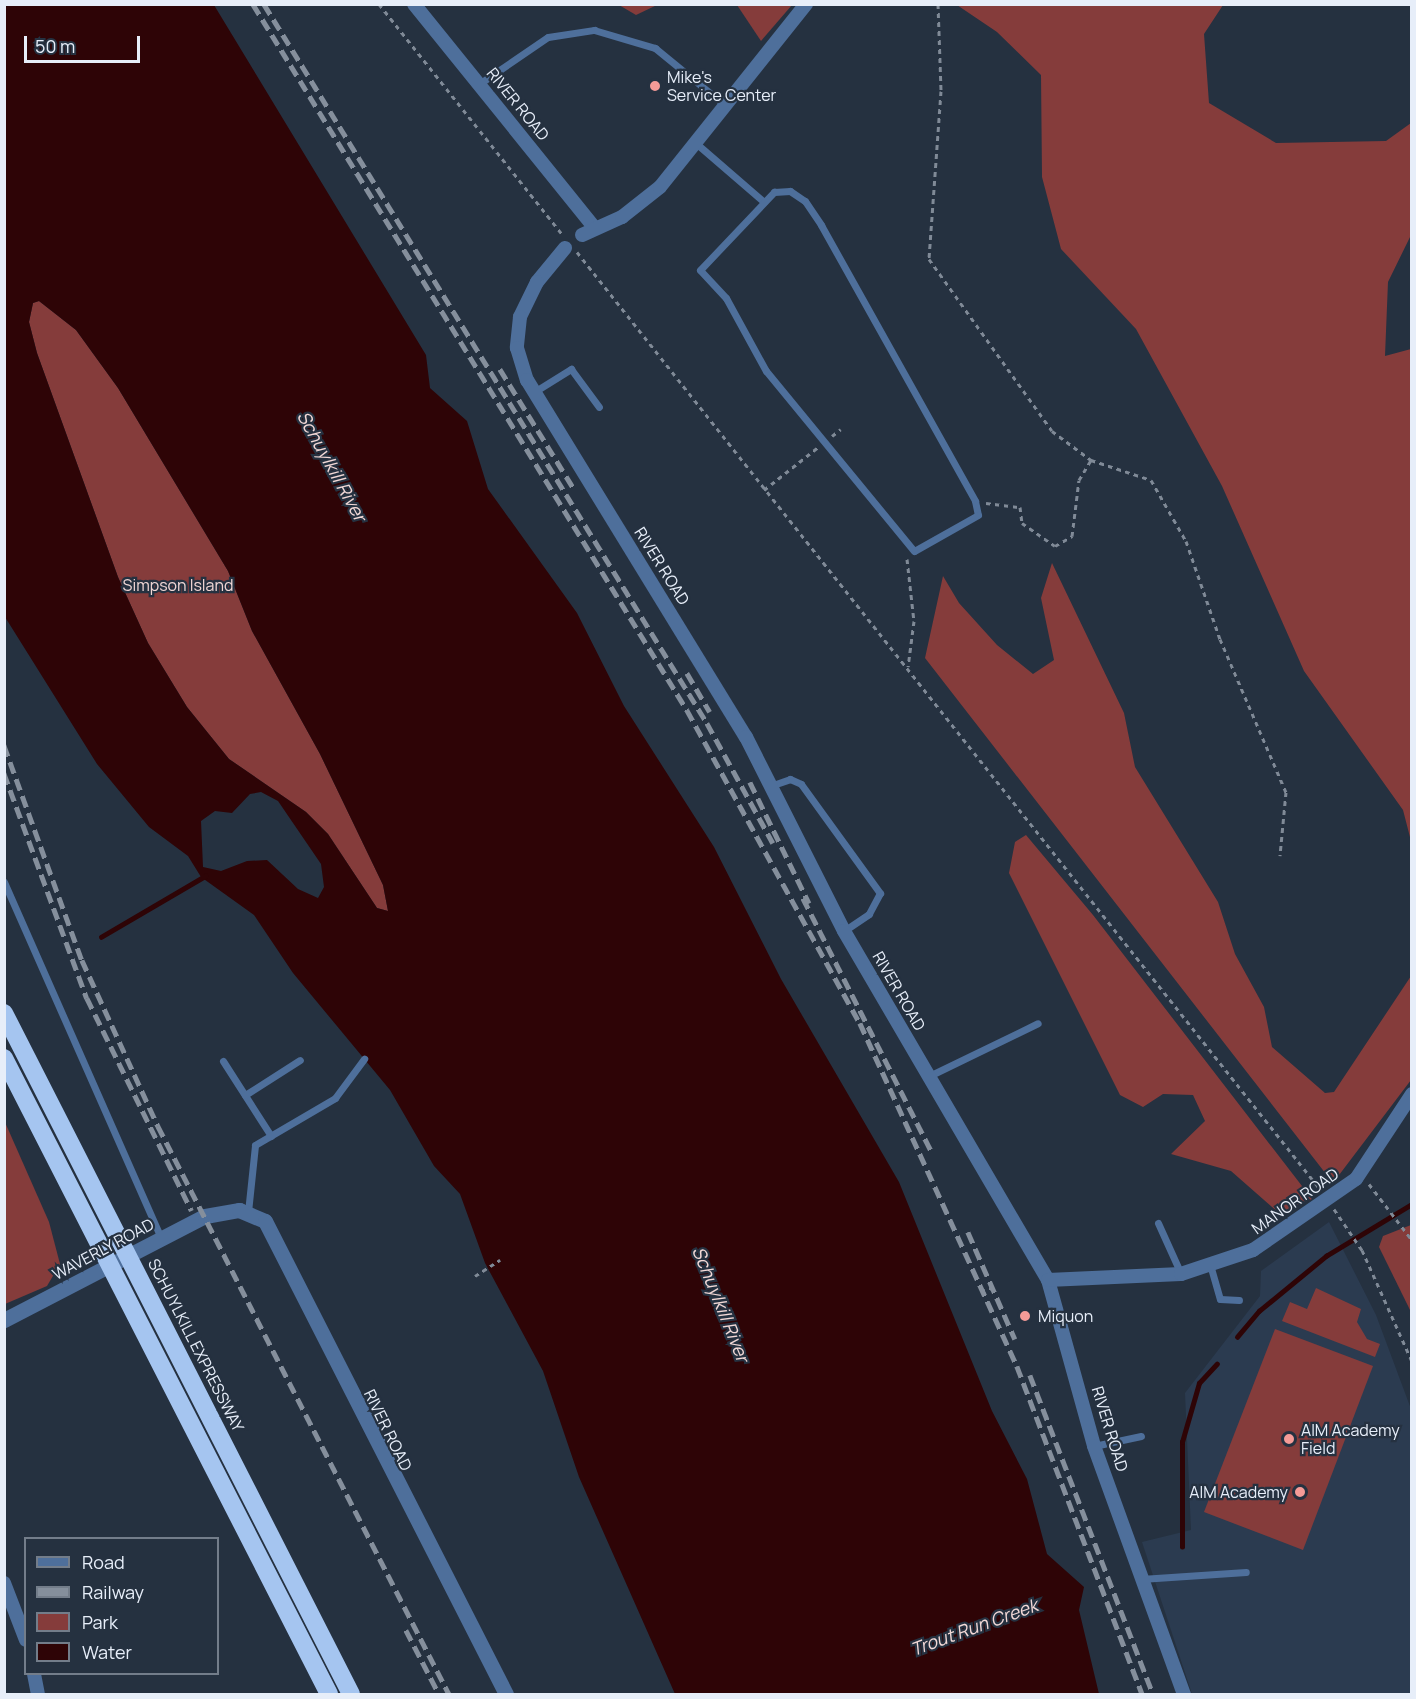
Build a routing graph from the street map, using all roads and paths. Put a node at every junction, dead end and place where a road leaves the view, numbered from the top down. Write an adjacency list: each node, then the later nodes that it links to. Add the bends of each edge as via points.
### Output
1 (379, 4): 9 (path)
2 (414, 4): 5 (street, RIVER ROAD)
3 (806, 4): 6 (street)
4 (938, 4): 15 (path, via 941,91 929,259 1052,431)
5 (479, 84): 6 (lane, via 548,37 594,30 655,48); 7 (street, RIVER ROAD, via 588,231 642,203)
6 (727, 107): 7 (street)
7 (698, 145): 8 (lane)
8 (764, 202): 14 (lane, via 700,270 726,298 765,371); 17 (lane, via 774,192 790,191 805,201)
9 (564, 242): 11 (street, RIVER ROAD, via 526,299 517,334 521,364)
10 (583, 260): 16 (path)
11 (534, 392): 12 (lane, via 571,369); 20 (street, RIVER ROAD)
12 (599, 407)
13 (841, 429): 14 (path)
14 (825, 441): 16 (path); 18 (lane)
15 (1091, 460): 17 (path, via 1079,480 1072,536 1055,546 1022,523 1020,507); 21 (path, via 1151,480 1185,541 1220,639 1286,792)
16 (765, 490): 19 (path)
17 (975, 501): 18 (lane, via 978,515)
18 (914, 551): 19 (path, via 904,563 914,621)
19 (908, 666): 35 (path)
20 (772, 785): 23 (street, RIVER ROAD); 23 (lane, via 790,779 801,784 880,893 869,914)
21 (1280, 856)
22 (4, 882): 39 (lane)
23 (844, 931): 30 (street, RIVER ROAD)
24 (7, 1018): 60 (highway, SCHUYLKILL EXPRESSWAY)
25 (1038, 1023): 30 (lane)
26 (4, 1058): 59 (highway)
27 (364, 1059): 33 (lane, via 335,1098)
28 (300, 1060): 32 (lane)
29 (223, 1061): 32 (lane)
30 (927, 1077): 45 (street, RIVER ROAD)
31 (1412, 1094): 34 (street, MANOR ROAD)
32 (245, 1095): 33 (lane)
33 (271, 1136): 37 (lane, via 255,1145)
34 (1361, 1172): 40 (path); 42 (street, MANOR ROAD, via 1281,1235)
35 (1323, 1194)
36 (1334, 1209): 50 (path, via 1362,1250)
37 (248, 1212): 39 (street, WAVERLY ROAD, via 220,1211); 61 (street, RIVER ROAD, via 265,1221 280,1242 363,1422)
38 (1158, 1223): 43 (lane)
39 (161, 1238): 49 (street, WAVERLY ROAD)
40 (1412, 1240)
41 (500, 1260): 44 (path)
42 (1211, 1268): 43 (street, MANOR ROAD); 48 (lane, via 1220,1299)
43 (1181, 1274): 45 (street, MANOR ROAD)
44 (475, 1276)
45 (1048, 1280): 52 (street, RIVER ROAD)
46 (996, 1286): 47 (path)
47 (981, 1292)
48 (1239, 1300)
49 (4, 1320)
50 (1412, 1361)
51 (1141, 1436): 52 (lane)
52 (1094, 1446): 54 (street, RIVER ROAD)
53 (1246, 1572): 54 (lane)
54 (1142, 1579): 62 (street, RIVER ROAD)
55 (4, 1583): 56 (street)
56 (24, 1635)
57 (34, 1675): 58 (street)
58 (38, 1695)
59 (328, 1695)
60 (351, 1695)
61 (506, 1695)
62 (1184, 1695)

